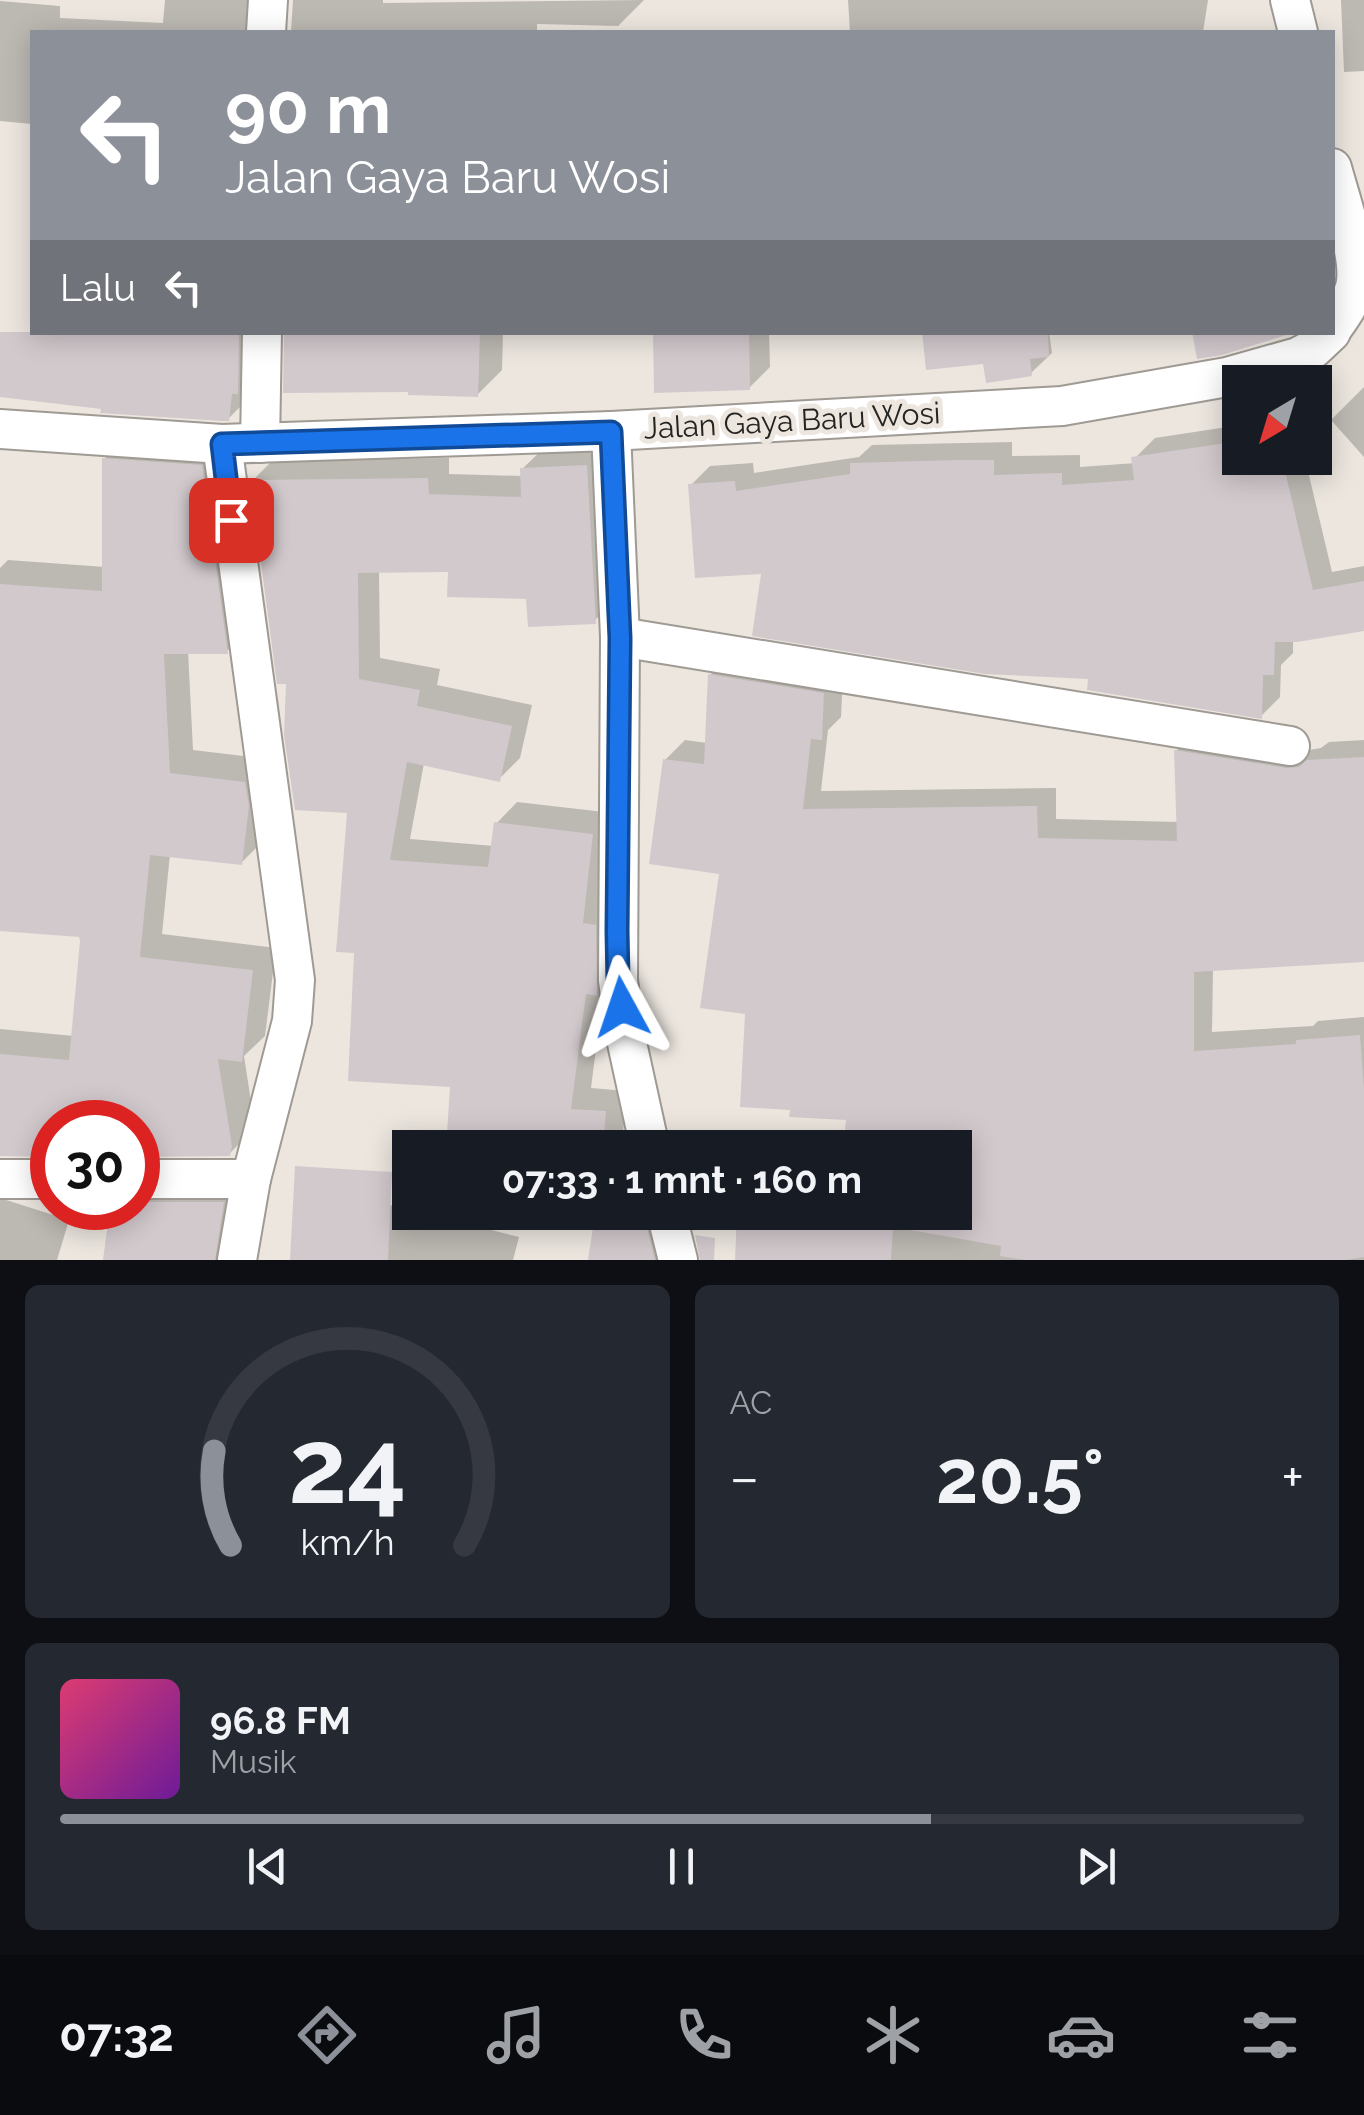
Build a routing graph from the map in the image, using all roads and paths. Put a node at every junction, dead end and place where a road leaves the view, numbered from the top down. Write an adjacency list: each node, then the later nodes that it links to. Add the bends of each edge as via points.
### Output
1 (268, 0): 3 (street)
2 (1290, 0): 4 (street)
3 (266, 30)
4 (1298, 30)
5 (1335, 179): 6 (street, Jalan Gaya Baru Wosi, via 1356,272)
6 (1335, 326)
7 (262, 335): 11 (street)
8 (1328, 335): 10 (street, Jalan Gaya Baru Wosi, via 1298,357 1227,377 1062,406)
9 (0, 429): 12 (street, Jalan Gaya Baru Wosi)
10 (611, 432): 11 (street, Jalan Gaya Baru Wosi); 13 (street)
11 (260, 443): 12 (street, Jalan Gaya Baru Wosi)
12 (222, 444): 19 (street, via 295,980 292,1021)
13 (620, 638): 14 (street); 15 (street, via 618,980)
14 (1290, 746)
15 (646, 1130)
16 (0, 1179): 17 (street)
17 (30, 1179)
18 (160, 1179): 19 (street)
19 (251, 1180): 21 (street)
20 (670, 1230): 22 (street)
21 (237, 1260)
22 (678, 1260)

